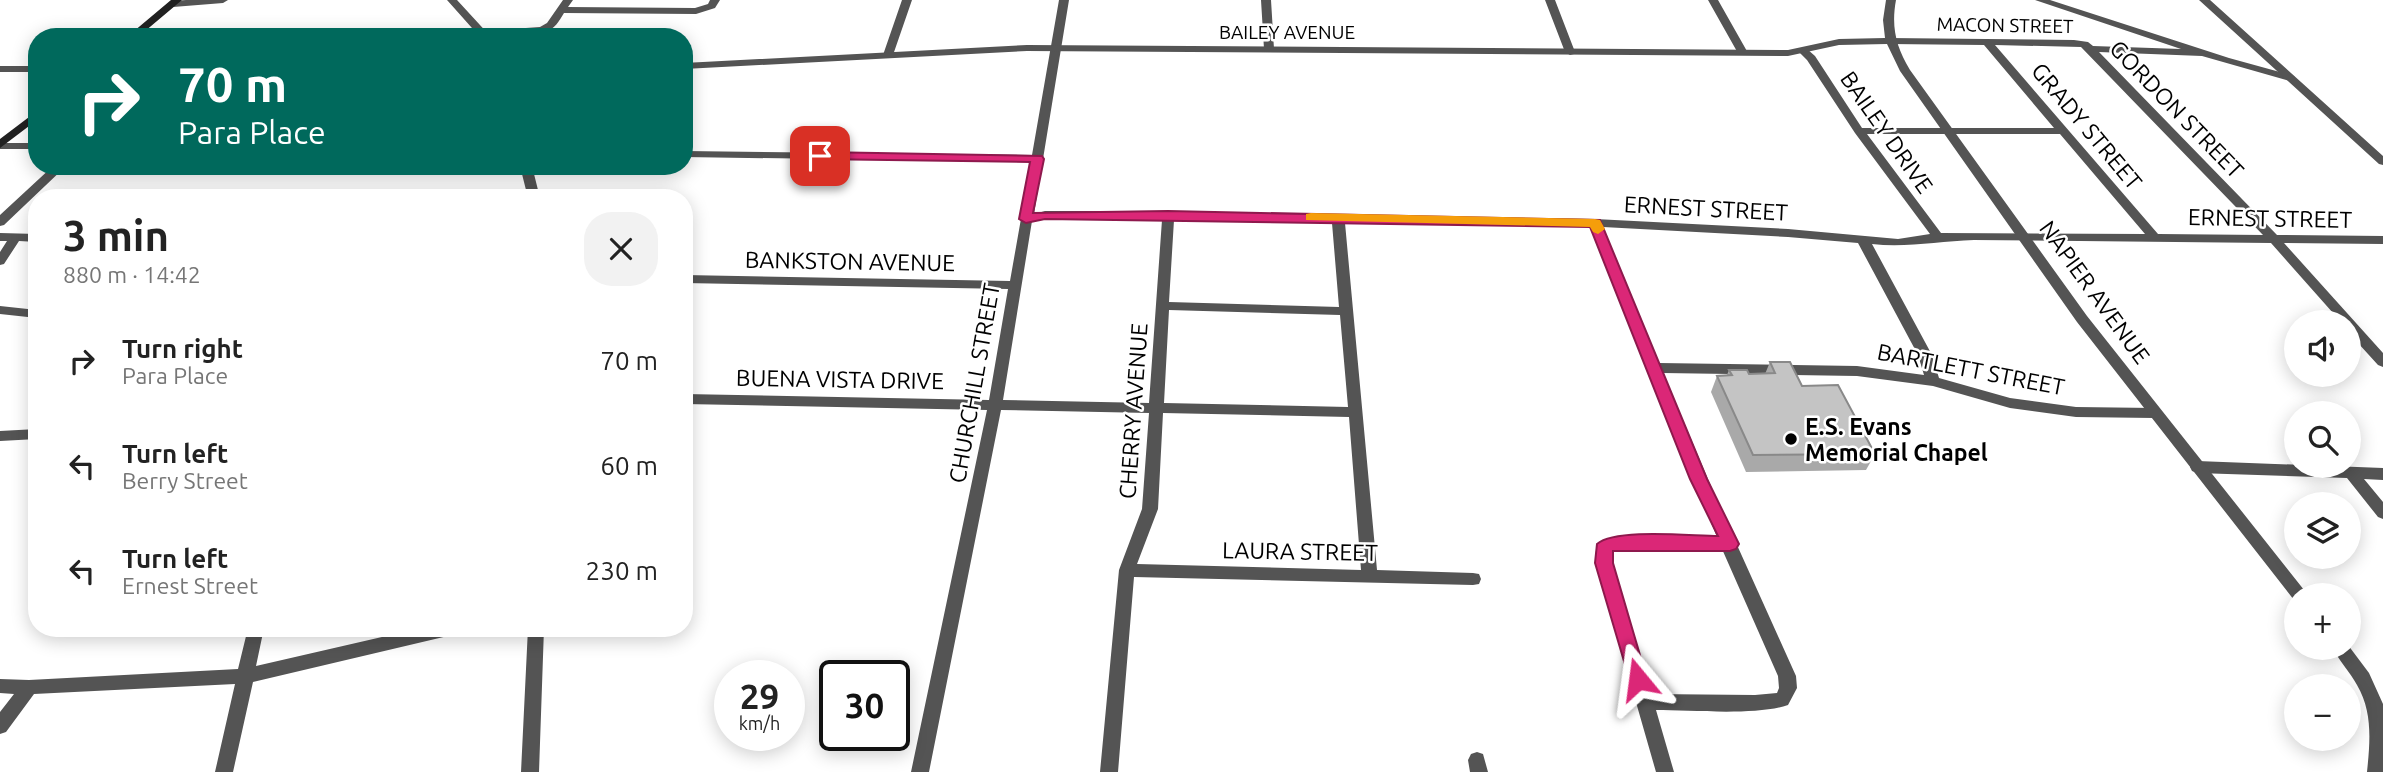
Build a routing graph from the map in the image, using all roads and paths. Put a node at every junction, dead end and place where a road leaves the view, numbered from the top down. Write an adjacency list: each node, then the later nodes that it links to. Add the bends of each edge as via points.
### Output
1 (223, 0): 13 (street)
2 (568, 0): 14 (street)
3 (715, 0): 14 (street, via 705,9)
4 (907, 0): 27 (street)
5 (1064, 0): 20 (street, CHURCHILL STREET)
6 (1266, 0): 21 (street)
7 (1550, 0): 24 (street)
8 (1713, 0): 25 (street)
9 (1891, 0): 18 (street, NAPIER AVENUE)
10 (2040, 0): 26 (street)
11 (2204, 0): 31 (street)
12 (457, 1): 16 (street)
13 (175, 2): 15 (main road)
14 (561, 10): 17 (street)
15 (143, 28)
16 (479, 28)
17 (546, 28)
18 (1889, 41): 19 (street, MACON STREET); 23 (street, BAILEY AVENUE, via 1839,42); 34 (street, NAPIER AVENUE)
19 (1987, 42): 22 (street, MACON STREET, via 2074,43); 35 (street, GRADY STREET)
20 (1056, 49): 21 (street, BAILEY AVENUE); 27 (street, BAILEY AVENUE); 39 (street, CHURCHILL STREET)
21 (1269, 49): 24 (street, BAILEY AVENUE)
22 (2090, 49): 26 (street, MACON STREET); 55 (street, GORDON STREET)
23 (1802, 51): 25 (street, BAILEY AVENUE); 33 (street, BAILEY DRIVE)
24 (1570, 52): 25 (street, BAILEY AVENUE)
25 (1743, 53)
26 (2202, 53): 31 (street)
27 (888, 55): 28 (street, BAILEY AVENUE)
28 (693, 66)
29 (0, 69): 30 (street)
30 (28, 69)
31 (2290, 78): 40 (street)
32 (28, 122): 36 (main road)
33 (1859, 131): 34 (street); 51 (street, BAILEY DRIVE)
34 (1948, 131): 35 (street); 52 (street, NAPIER AVENUE)
35 (2064, 131): 54 (street, GRADY STREET)
36 (0, 145): 37 (street)
37 (28, 146)
38 (693, 154): 39 (street)
39 (1037, 159): 46 (street, CHURCHILL STREET)
40 (2383, 162)
41 (50, 175): 42 (street)
42 (35, 189)
43 (28, 196): 47 (street)
44 (1168, 216): 45 (street, ERNEST STREET); 46 (street, ERNEST STREET, via 1045,215); 61 (street, CHERRY AVENUE)
45 (1338, 218): 48 (street, ERNEST STREET); 64 (street)
46 (1026, 219): 60 (street, CHURCHILL STREET)
47 (0, 222)
48 (1595, 223): 57 (street, ERNEST STREET, via 1788,233); 68 (street)
49 (0, 237): 50 (street)
50 (16, 237): 53 (street); 58 (street)
51 (1938, 237): 52 (street, ERNEST STREET); 57 (street, ERNEST STREET)
52 (2024, 237): 54 (street, ERNEST STREET); 74 (street, NAPIER AVENUE)
53 (28, 238)
54 (2155, 238): 55 (street, ERNEST STREET)
55 (2274, 240): 56 (street, ERNEST STREET); 63 (street, GORDON STREET)
56 (2383, 241)
57 (1864, 242): 69 (street, via 1925,355)
58 (0, 261)
59 (693, 279): 60 (street, BANKSTON AVENUE)
60 (1015, 285): 71 (street, CHURCHILL STREET)
61 (1163, 306): 64 (street); 72 (street, CHERRY AVENUE)
62 (0, 310): 65 (street)
63 (2336, 310)
64 (1346, 311): 73 (street)
65 (28, 313)
66 (2361, 337): 67 (street, GORDON STREET)
67 (2383, 362)
68 (1653, 368): 69 (street, BARTLETT STREET, via 1857,371); 83 (street)
69 (1933, 381): 74 (street, BARTLETT STREET, via 2010,403 2076,412)
70 (693, 399): 71 (street, BUENA VISTA DRIVE)
71 (995, 405): 72 (street, BUENA VISTA DRIVE); 100 (street, CHURCHILL STREET)
72 (1157, 408): 73 (street, BUENA VISTA DRIVE); 84 (street, CHERRY AVENUE, via 1150,509)
73 (1355, 412): 85 (street)
74 (2154, 412): 77 (street, NAPIER AVENUE)
75 (28, 434): 76 (street)
76 (0, 436)
77 (2197, 467): 78 (street); 87 (street, NAPIER AVENUE)
78 (2284, 470)
79 (2361, 473): 80 (street)
80 (2383, 474)
81 (2355, 478): 82 (street)
82 (2383, 513)
83 (1730, 544): 95 (street, via 1627,542 1604,549 1604,563); 95 (street, via 1787,676 1782,700 1755,704)
84 (1127, 570): 85 (street, LAURA STREET); 101 (street, CHERRY AVENUE)
85 (1370, 576): 86 (street, LAURA STREET)
86 (1473, 579)
87 (2290, 583)
88 (254, 637): 92 (street)
89 (413, 637): 92 (street)
90 (536, 637): 99 (street)
91 (2349, 660): 97 (street, via 2372,694)
92 (246, 676): 94 (street); 98 (street)
93 (0, 686): 94 (street)
94 (29, 687): 96 (street)
95 (1644, 702): 102 (street)
96 (0, 726)
97 (2381, 734): 103 (street)
98 (224, 772)
99 (530, 772)
100 (920, 772)
101 (1109, 772)
102 (1665, 772)
103 (2376, 772)

